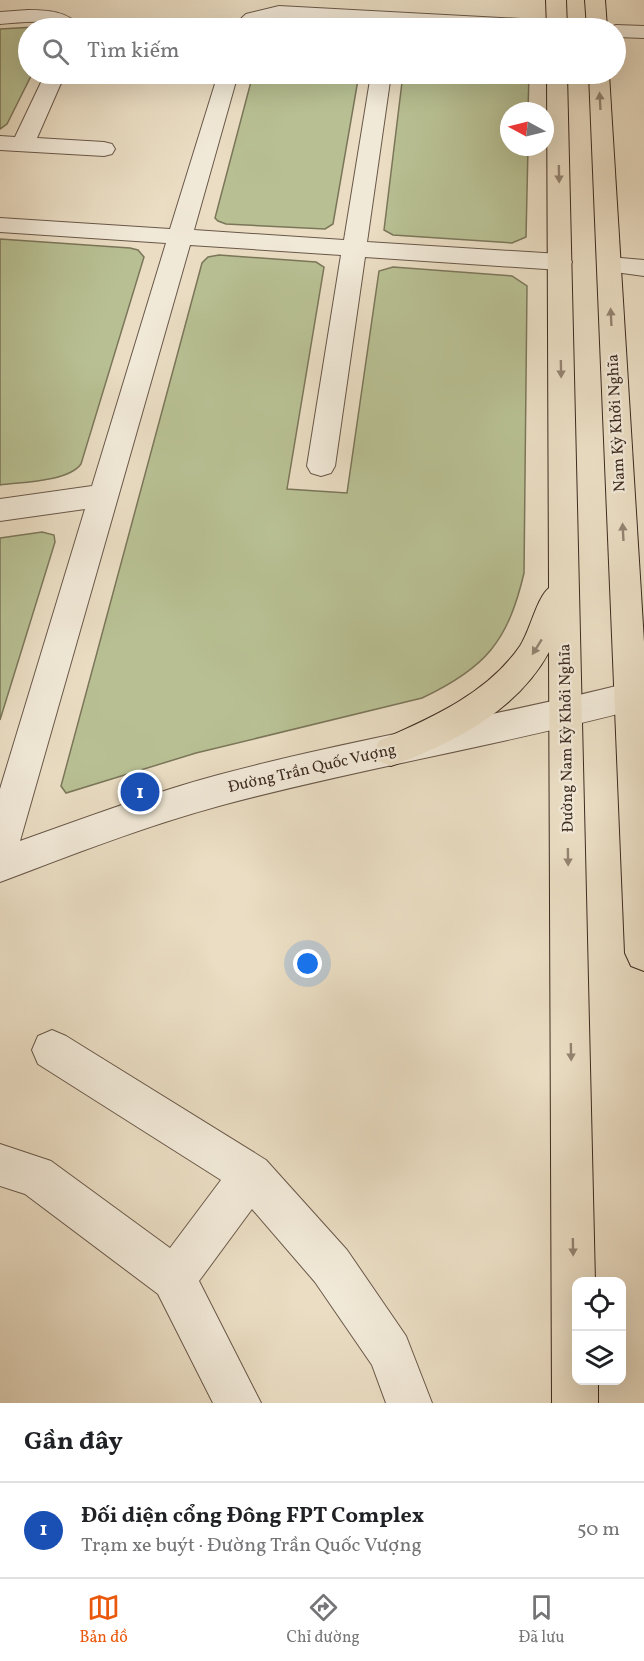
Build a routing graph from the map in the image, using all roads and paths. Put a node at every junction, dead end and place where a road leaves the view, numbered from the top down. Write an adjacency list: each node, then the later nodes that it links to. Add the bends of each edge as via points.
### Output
1 (556, 0): 7 (main road)
2 (595, 0): 8 (main road)
3 (0, 18): 4 (street)
4 (50, 18)
5 (254, 18): 6 (street, via 279,12)
6 (338, 18)
7 (557, 18)
8 (596, 18)
9 (626, 31): 10 (street)
10 (644, 32)
11 (50, 84): 17 (street)
12 (225, 84): 20 (street)
13 (379, 84): 21 (street)
14 (557, 84): 22 (main road, Đường Nam Kỳ Khởi Nghĩa, one-way to 22)
15 (600, 84): 23 (main road, Nam Kỳ Khởi Nghĩa, one-way to 15)
16 (0, 143): 17 (street)
17 (23, 144): 18 (street)
18 (104, 149)
19 (0, 225): 20 (street)
20 (181, 237): 21 (street); 26 (street)
21 (354, 249): 22 (street); 25 (street)
22 (560, 262): 29 (main road, Đường Nam Kỳ Khởi Nghĩa, one-way to 29)
23 (609, 266): 24 (street); 28 (main road, Nam Kỳ Khởi Nghĩa, one-way to 23)
24 (644, 268)
25 (321, 466)
26 (105, 495): 27 (street); 34 (street)
27 (0, 510)
28 (625, 571): 30 (main road); 31 (main road, Nam Kỳ Khởi Nghĩa)
29 (564, 573): 32 (main road, Đường Nam Kỳ Khởi Nghĩa); 33 (main road, one-way to 33, via 541,640 511,681 455,722)
30 (644, 597)
31 (637, 695): 32 (street, Đường Trần Quốc Vượng); 36 (main road, Nam Kỳ Khởi Nghĩa)
32 (567, 714): 33 (street, Đường Trần Quốc Vượng); 43 (main road, Đường Nam Kỳ Khởi Nghĩa, one-way to 43)
33 (391, 751): 35 (street, Đường Trần Quốc Vượng, via 217,791)
34 (0, 848)
35 (0, 865)
36 (644, 953)
37 (52, 1050): 39 (street)
38 (0, 1165): 40 (street, via 36,1176)
39 (251, 1175): 40 (street); 42 (street, via 331,1266 390,1352)
40 (174, 1278): 41 (street)
41 (238, 1403)
42 (410, 1403)
43 (575, 1403)

